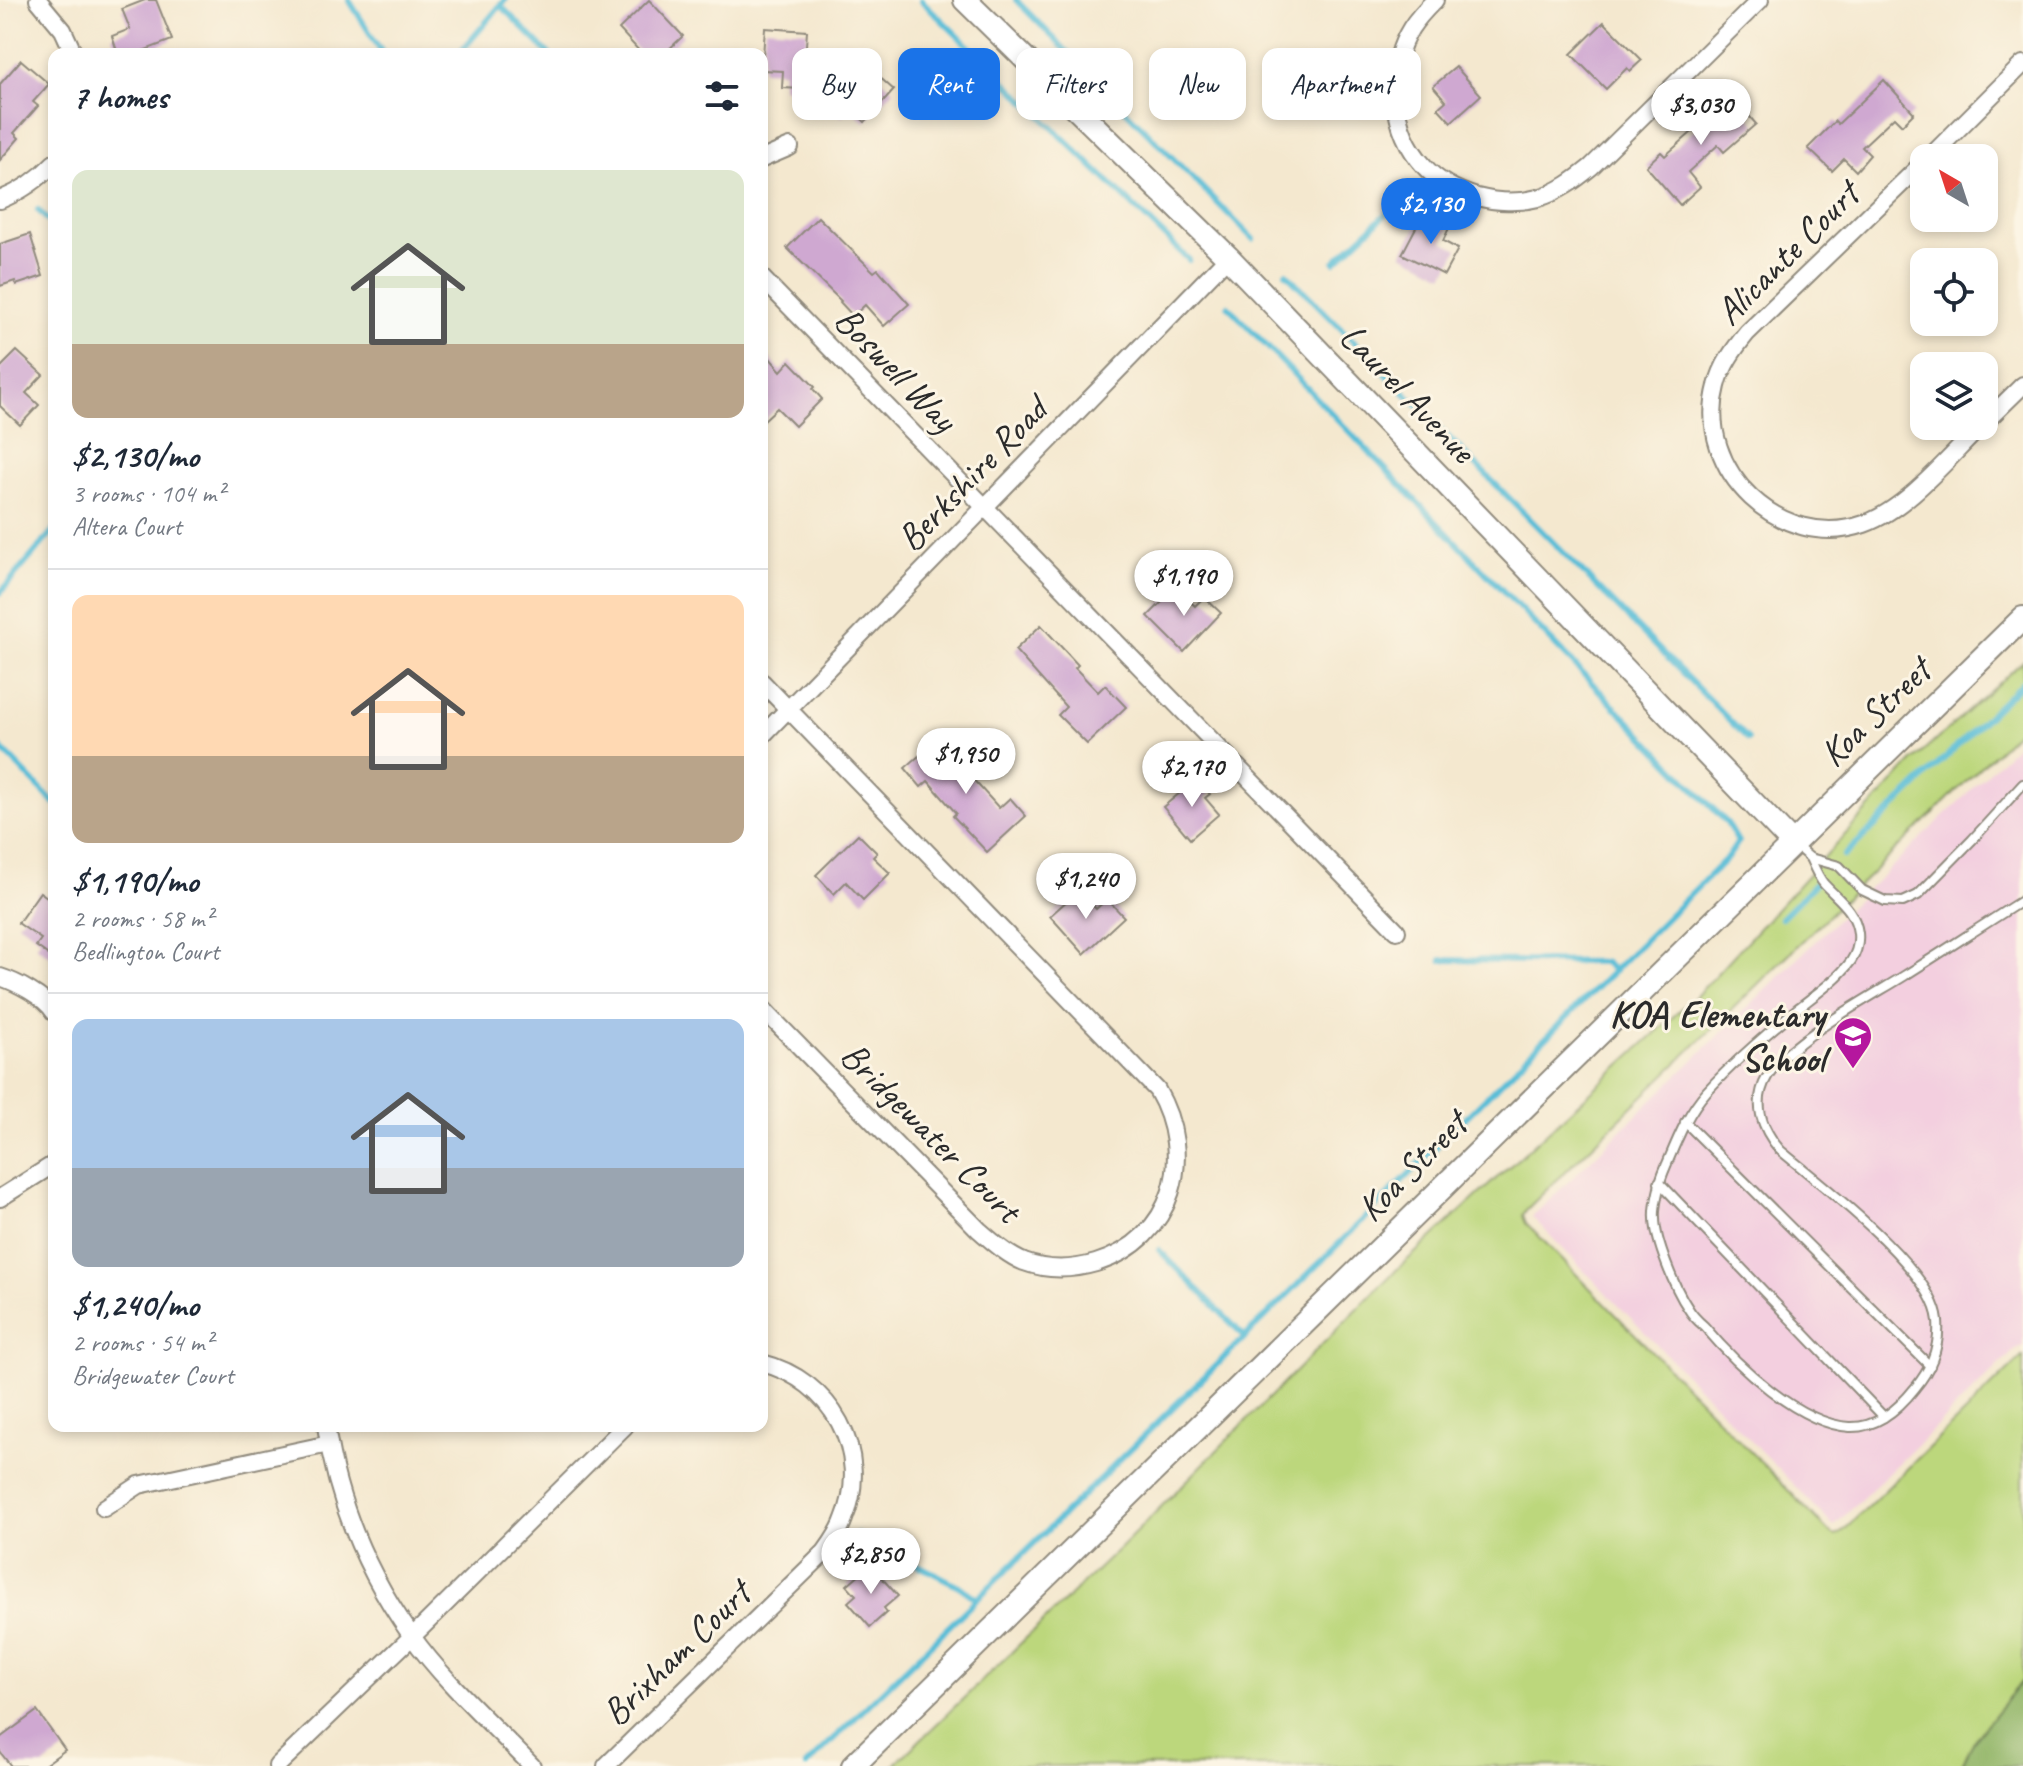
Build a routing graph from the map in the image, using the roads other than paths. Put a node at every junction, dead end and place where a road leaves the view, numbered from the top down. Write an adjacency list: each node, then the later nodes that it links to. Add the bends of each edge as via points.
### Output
1 (38, 0): 5 (street)
2 (965, 0): 13 (main road, Laurel Avenue)
3 (1435, 0): 4 (street, via 1410,31 1396,71 1394,91 1404,133 1425,168 1453,188 1510,201 1567,186 1591,167)
4 (1760, 0)
5 (71, 48)
6 (2023, 64): 7 (street)
7 (1943, 144)
8 (790, 147): 9 (street)
9 (768, 156)
10 (48, 170): 12 (street, via 21,192)
11 (1910, 176): 17 (street, Alicante Court, via 1732,352 1716,389 1714,427 1731,475 1756,504 1779,518 1825,530 1865,524 1887,513)
12 (0, 200)
13 (1228, 257): 18 (street, Berkshire Road); 24 (main road, Laurel Avenue)
14 (768, 284): 18 (street, Boswell Way)
15 (2023, 385): 16 (street, Alicante Court)
16 (1998, 410)
17 (1968, 440)
18 (984, 506): 21 (street, Berkshire Road); 27 (street, Boswell Way)
19 (2023, 618): 24 (main road, Koa Street)
20 (768, 688): 21 (street, Bridgewater Court)
21 (788, 709): 22 (street, Berkshire Road); 30 (street, Bridgewater Court, via 1157,1090 1177,1145 1163,1211 1140,1238 1107,1260 1059,1269 1021,1261 979,1230)
22 (768, 730)
23 (2023, 784): 25 (lane, via 1918,895 1903,902 1885,901 1862,890 1839,866)
24 (1792, 843): 25 (lane); 46 (main road, Koa Street)
25 (1810, 858): 31 (lane, via 1822,882 1851,911 1858,949 1833,980 1752,1046 1705,1093)
26 (2023, 900): 36 (lane, via 1787,1054 1767,1077 1760,1097 1767,1134 1780,1150 1884,1239 1929,1296 1938,1318)
27 (1397, 931)
28 (0, 977): 29 (street)
29 (48, 1004)
30 (768, 1014)
31 (1685, 1122): 33 (lane); 36 (lane)
32 (48, 1168): 34 (street)
33 (1659, 1182): 37 (lane); 37 (lane, via 1654,1219 1668,1269 1688,1308 1727,1354 1778,1397 1830,1423 1853,1427)
34 (0, 1198)
35 (768, 1365): 45 (street, Brixham Court, via 816,1391 843,1429 852,1471 846,1517 825,1552)
36 (1930, 1366): 37 (lane, via 1898,1409)
37 (1884, 1417)
38 (327, 1432): 40 (street)
39 (619, 1432): 42 (street)
40 (329, 1444): 41 (street, via 139,1485); 42 (street, via 359,1544)
41 (104, 1508)
42 (412, 1636): 43 (street); 44 (street)
43 (277, 1766)
44 (532, 1766)
45 (606, 1766)
46 (853, 1766)

